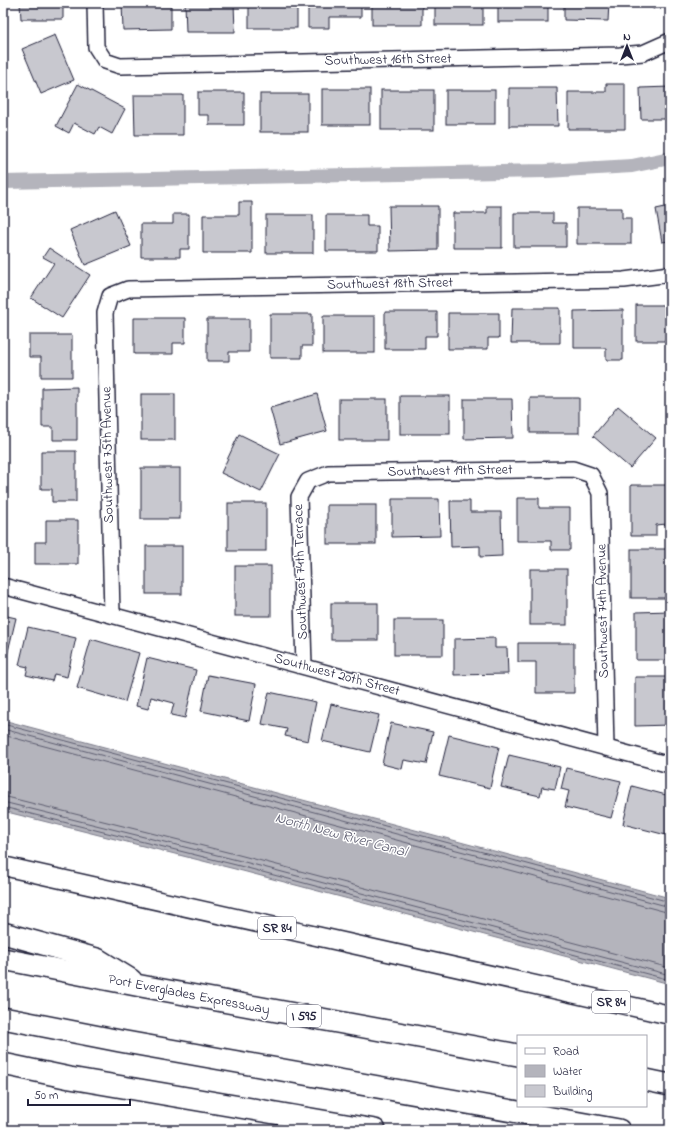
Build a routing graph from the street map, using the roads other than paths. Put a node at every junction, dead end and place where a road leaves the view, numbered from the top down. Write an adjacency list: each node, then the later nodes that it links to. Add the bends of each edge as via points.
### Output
1 (95, 3): 2 (street, Southwest 16th Street, via 96,46 105,61 120,66 620,55 643,53)
2 (670, 41)
3 (670, 274): 4 (street, Southwest 18th Street, via 624,280 128,289)
4 (110, 296): 8 (street, Southwest 75th Avenue, via 105,313)
5 (591, 475): 6 (street, Southwest 19th Street, via 573,469 328,473); 10 (street, Southwest 74th Avenue, via 600,493)
6 (308, 481): 9 (street, Southwest 74th Terrace, via 299,497)
7 (3, 586): 8 (street, Southwest 20th Street)
8 (112, 615): 9 (street, Southwest 20th Street)
9 (304, 666): 10 (street, Southwest 20th Street)
10 (606, 748): 11 (street, Southwest 20th Street)
11 (670, 765)
12 (3, 866): 16 (main road, SR 84)
13 (3, 933): 15 (highway, via 97,959)
14 (3, 959): 15 (highway, Port Everglades Expressway / I 595)
15 (142, 986): 18 (highway, Port Everglades Expressway / I 595)
16 (670, 1015)
17 (3, 1018): 25 (highway)
18 (517, 1055)
19 (3, 1064): 22 (highway)
20 (647, 1080): 21 (highway)
21 (670, 1085)
22 (234, 1106): 23 (highway); 24 (highway)
23 (327, 1130)
24 (375, 1130)
25 (619, 1130)

